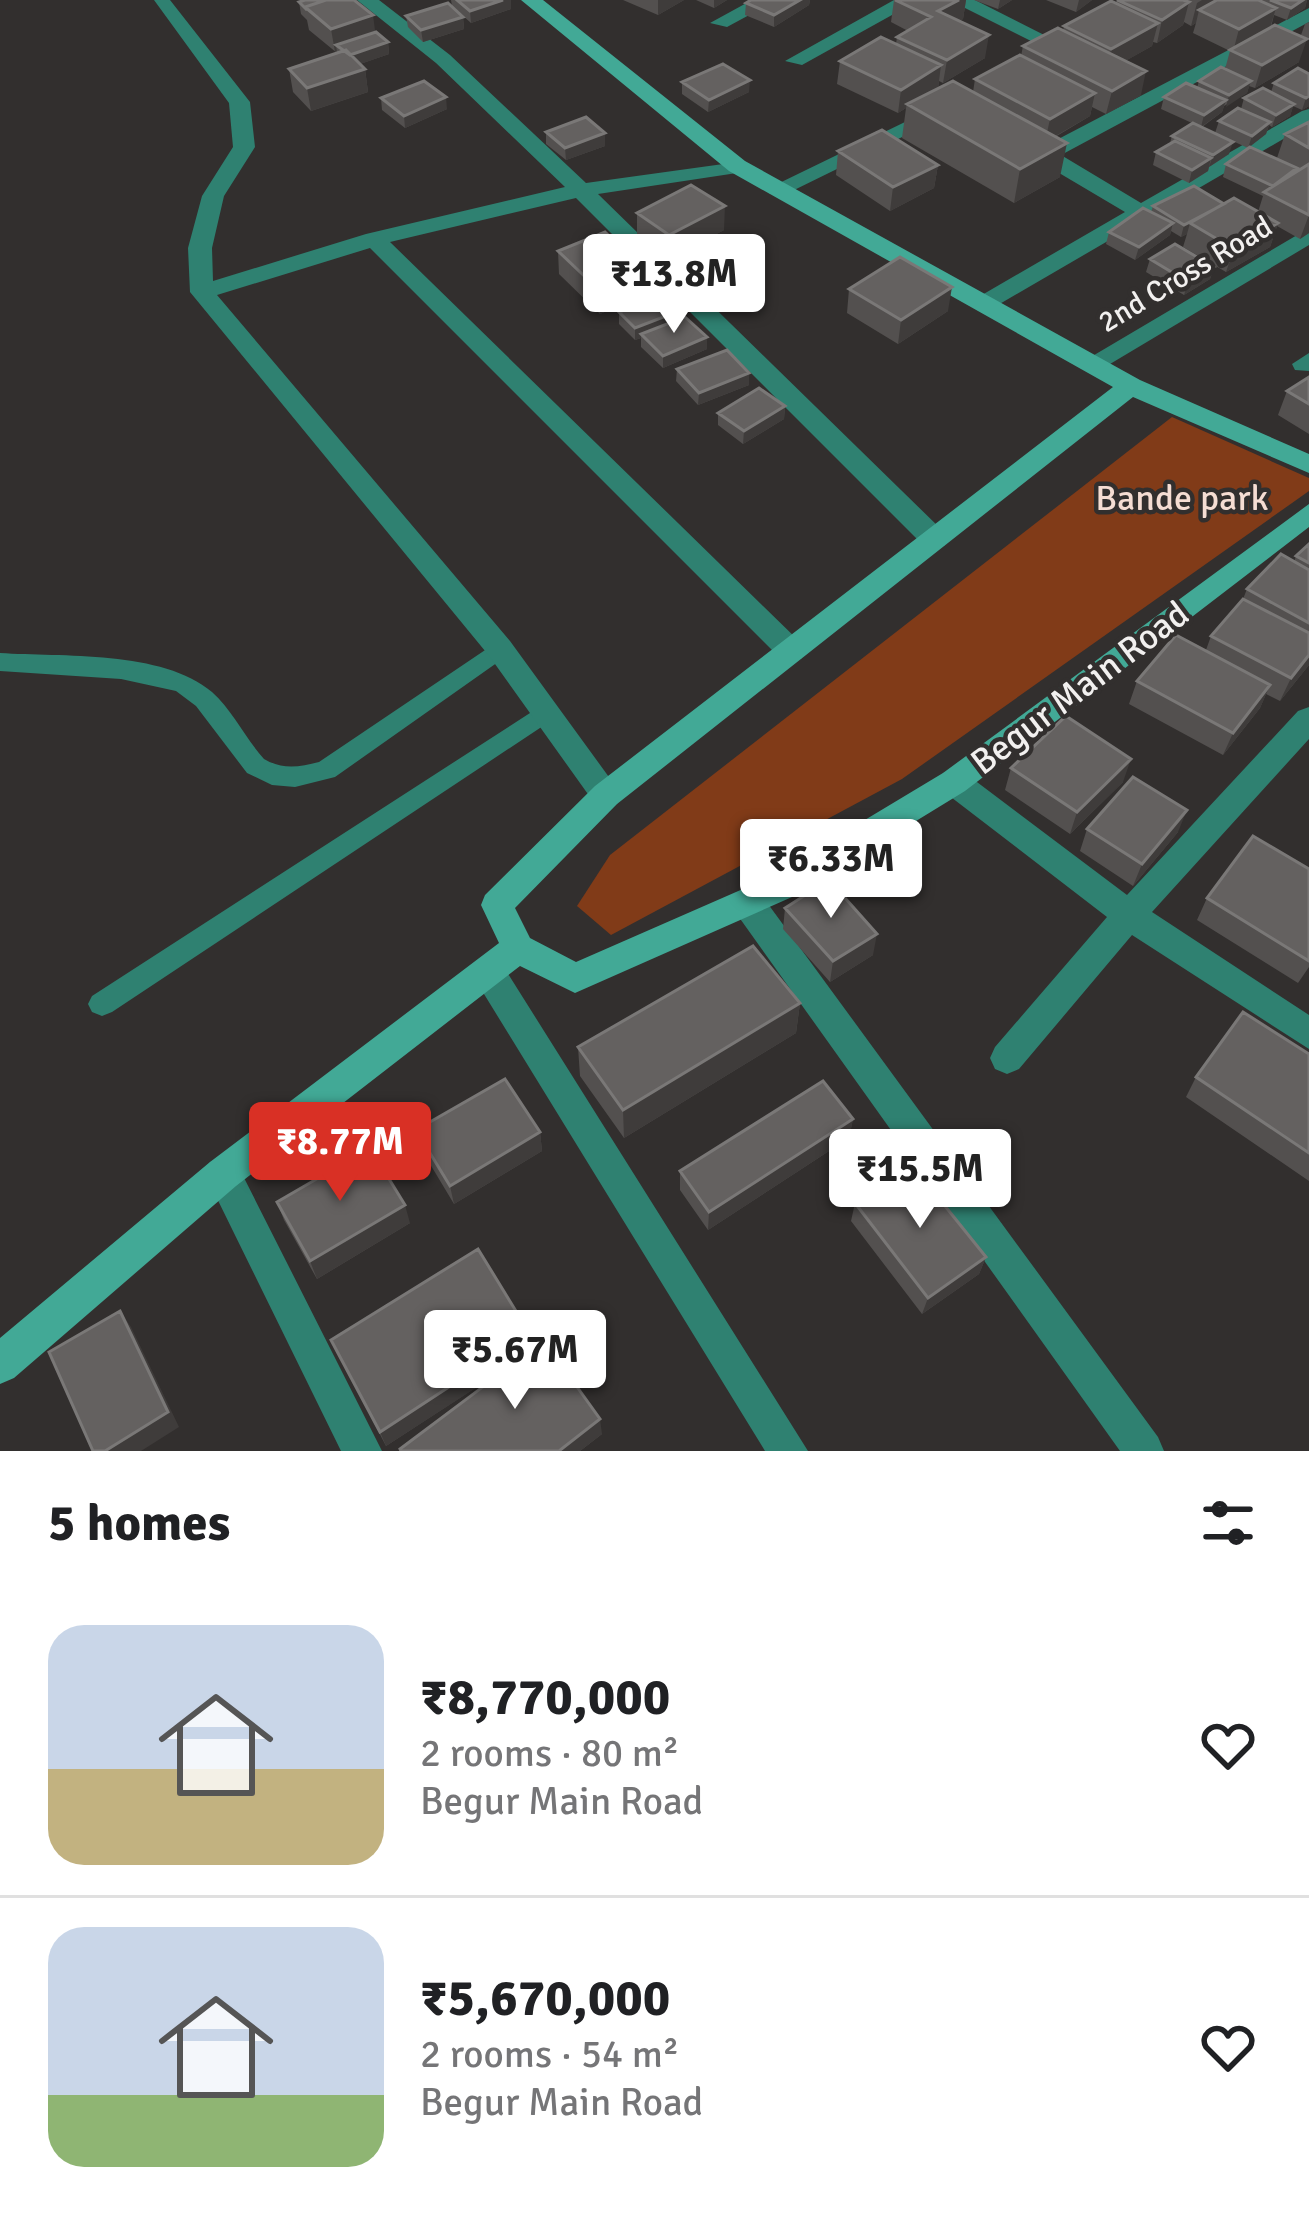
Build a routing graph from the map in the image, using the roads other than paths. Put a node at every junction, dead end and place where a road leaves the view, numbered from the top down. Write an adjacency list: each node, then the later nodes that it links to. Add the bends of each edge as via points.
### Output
1 (367, 0): 17 (street, via 443,58)
2 (531, 0): 15 (street)
3 (767, 0): 8 (street)
4 (909, 0): 10 (street)
5 (959, 0): 9 (street)
6 (163, 1): 21 (street, via 239,102 244,147 213,196 200,248)
7 (1309, 14): 14 (street)
8 (719, 22)
9 (1046, 42)
10 (796, 61)
11 (958, 102): 16 (street)
12 (1309, 116): 18 (street)
13 (1010, 134): 14 (street)
14 (1045, 155): 18 (street)
15 (736, 166): 16 (street); 17 (street)
16 (778, 189): 22 (street)
17 (581, 190): 20 (street); 27 (street)
18 (1141, 212): 22 (street)
19 (1309, 235): 23 (street, 2nd Cross Road)
20 (374, 239): 21 (street); 29 (street)
21 (202, 292): 28 (street)
22 (982, 304): 23 (street)
23 (1091, 364): 24 (street)
24 (1131, 386): 25 (street); 27 (street)
25 (1309, 464)
26 (1309, 513): 33 (street, Begur Main Road)
27 (934, 539): 29 (street)
28 (500, 650): 30 (lane, via 326,770 292,781 260,770 222,718 184,685); 31 (street)
29 (791, 651): 34 (street)
30 (0, 662)
31 (547, 711): 34 (street); 38 (lane)
32 (1309, 719): 36 (street)
33 (954, 782): 35 (street, Begur Main Road); 36 (street)
34 (606, 795): 37 (street, via 497,905)
35 (748, 903): 37 (street, Begur Main Road, via 575,978); 45 (street)
36 (1129, 915): 39 (street); 40 (street)
37 (503, 959): 41 (street); 44 (street)
38 (102, 1004)
39 (1309, 1034)
40 (1007, 1058)
41 (223, 1174): 42 (street); 43 (street)
42 (0, 1364)
43 (362, 1451)
44 (788, 1451)
45 (1144, 1451)

